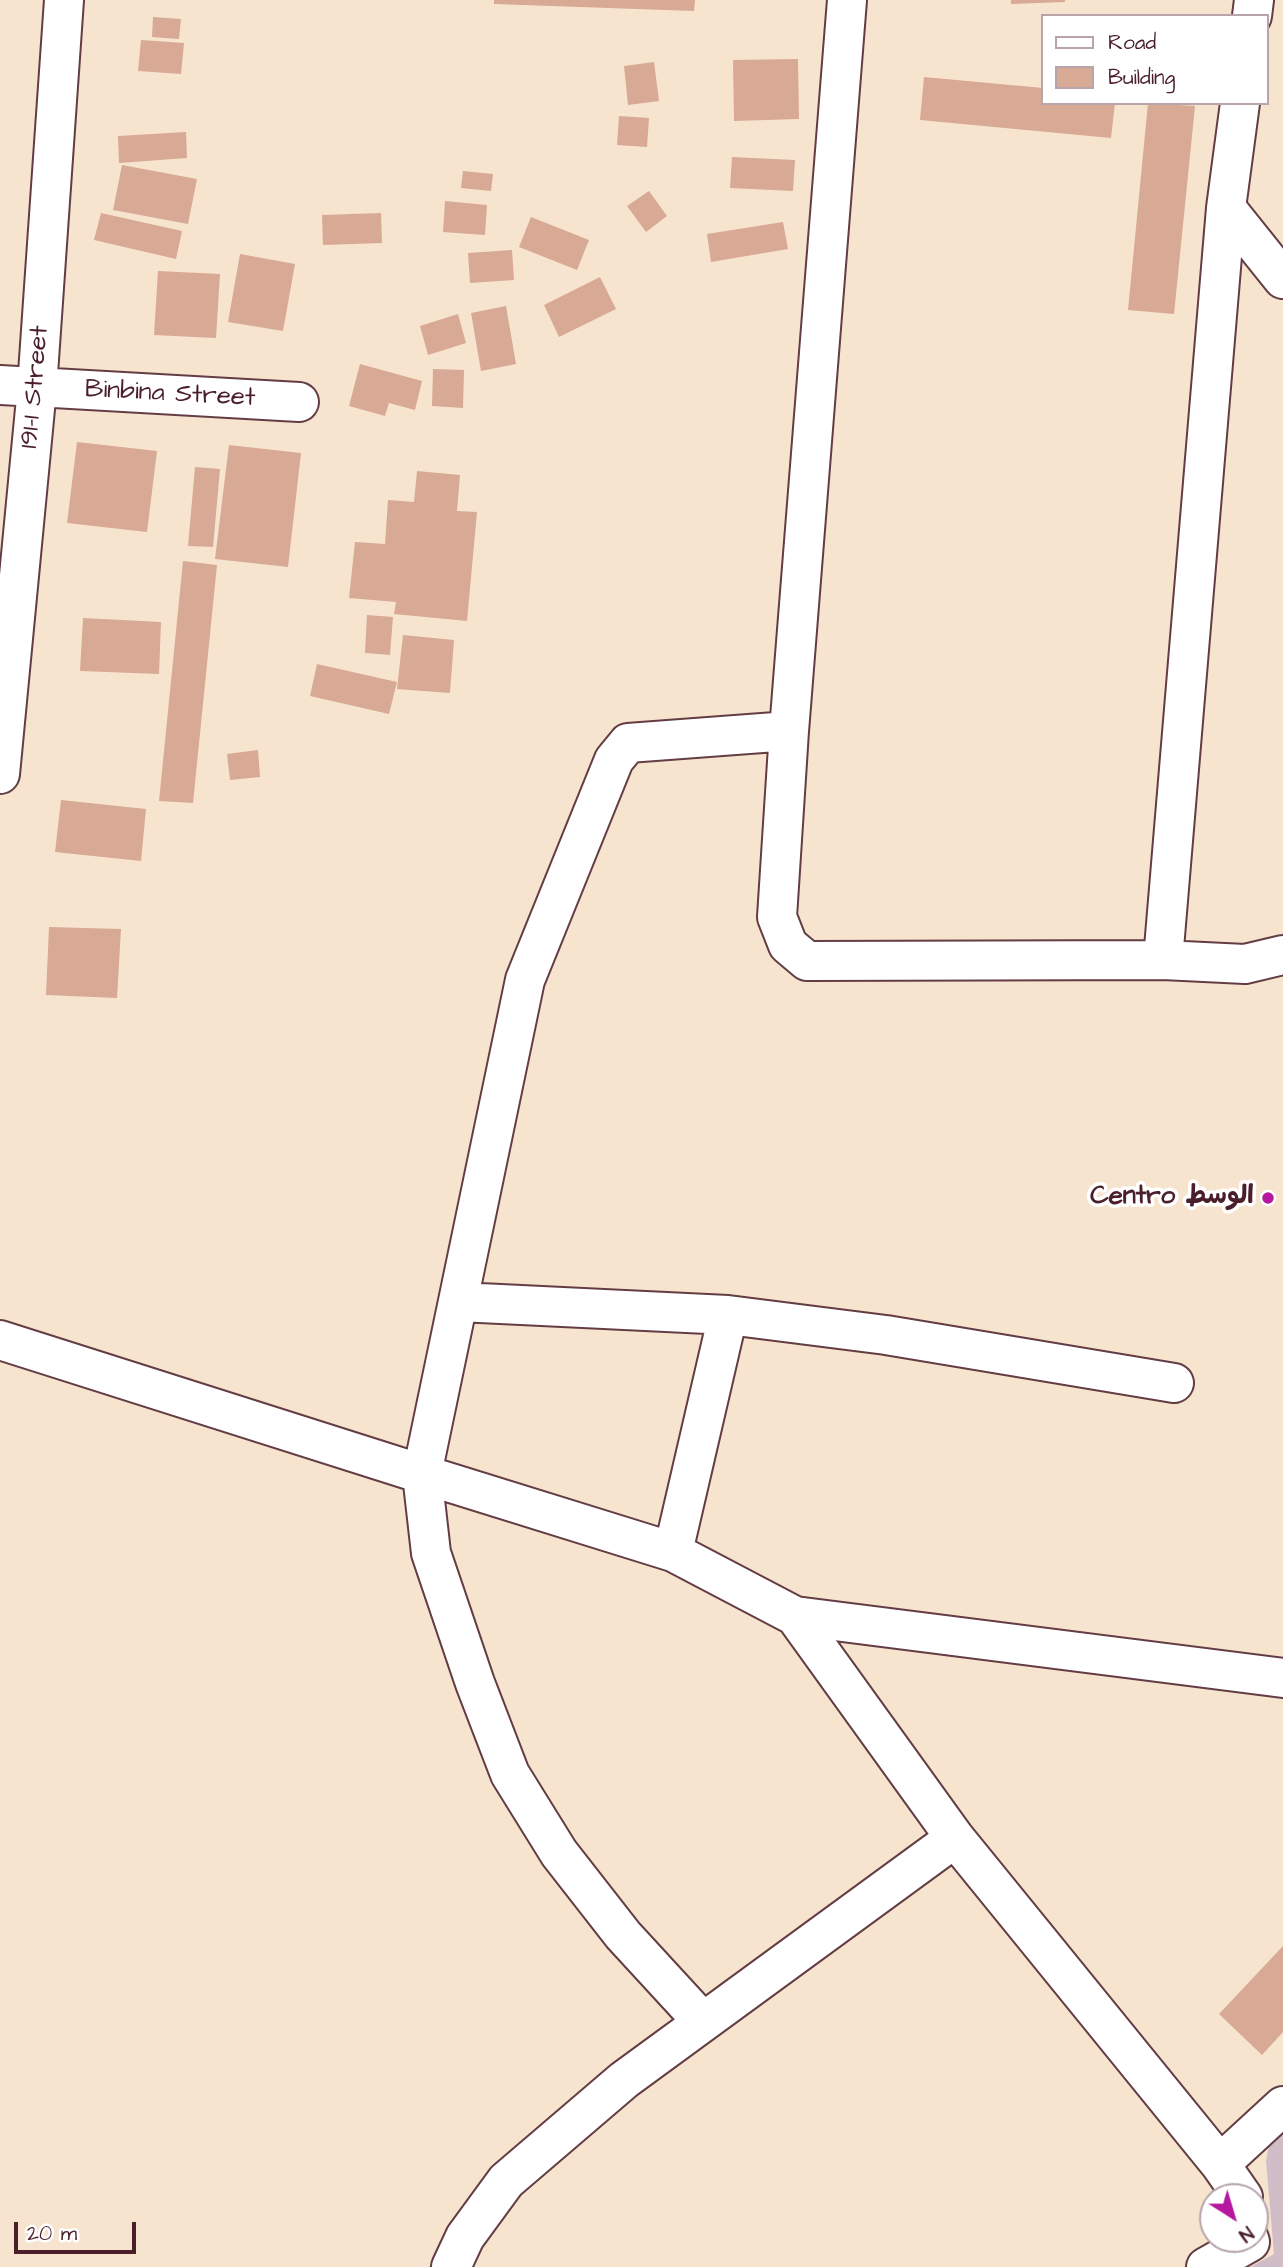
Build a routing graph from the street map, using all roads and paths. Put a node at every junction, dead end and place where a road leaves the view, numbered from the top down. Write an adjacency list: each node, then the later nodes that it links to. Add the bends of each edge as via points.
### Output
1 (64, 0): 7 (street, 191-1 Street)
2 (847, 0): 9 (street)
3 (1240, 105): 4 (street)
4 (1226, 208): 5 (street); 12 (street)
5 (1283, 279)
6 (0, 385): 7 (street, Binbina Street)
7 (37, 388): 8 (street, Binbina Street); 10 (street, 191-1 Street)
8 (299, 402)
9 (789, 731): 12 (street, via 777,917 789,945 807,961); 13 (street, via 628,743 614,760 525,980)
10 (0, 774)
11 (1283, 955): 12 (street, via 1245,964)
12 (1163, 960)
13 (459, 1302): 14 (street); 17 (street)
14 (728, 1315): 16 (street, via 886,1335); 18 (street)
15 (0, 1340): 17 (street)
16 (1174, 1383)
17 (422, 1474): 18 (street); 22 (street, via 431,1553 510,1774 559,1853 623,1935)
18 (673, 1552): 19 (street)
19 (794, 1616): 20 (street); 21 (street)
20 (1283, 1678)
21 (955, 1838): 22 (street); 24 (street)
22 (703, 2022): 27 (street, via 624,2080 506,2181 465,2236)
23 (1283, 2106): 24 (street)
24 (1220, 2164): 25 (street)
25 (1233, 2183)
26 (1231, 2253): 28 (street)
27 (451, 2267)
28 (1206, 2267)

